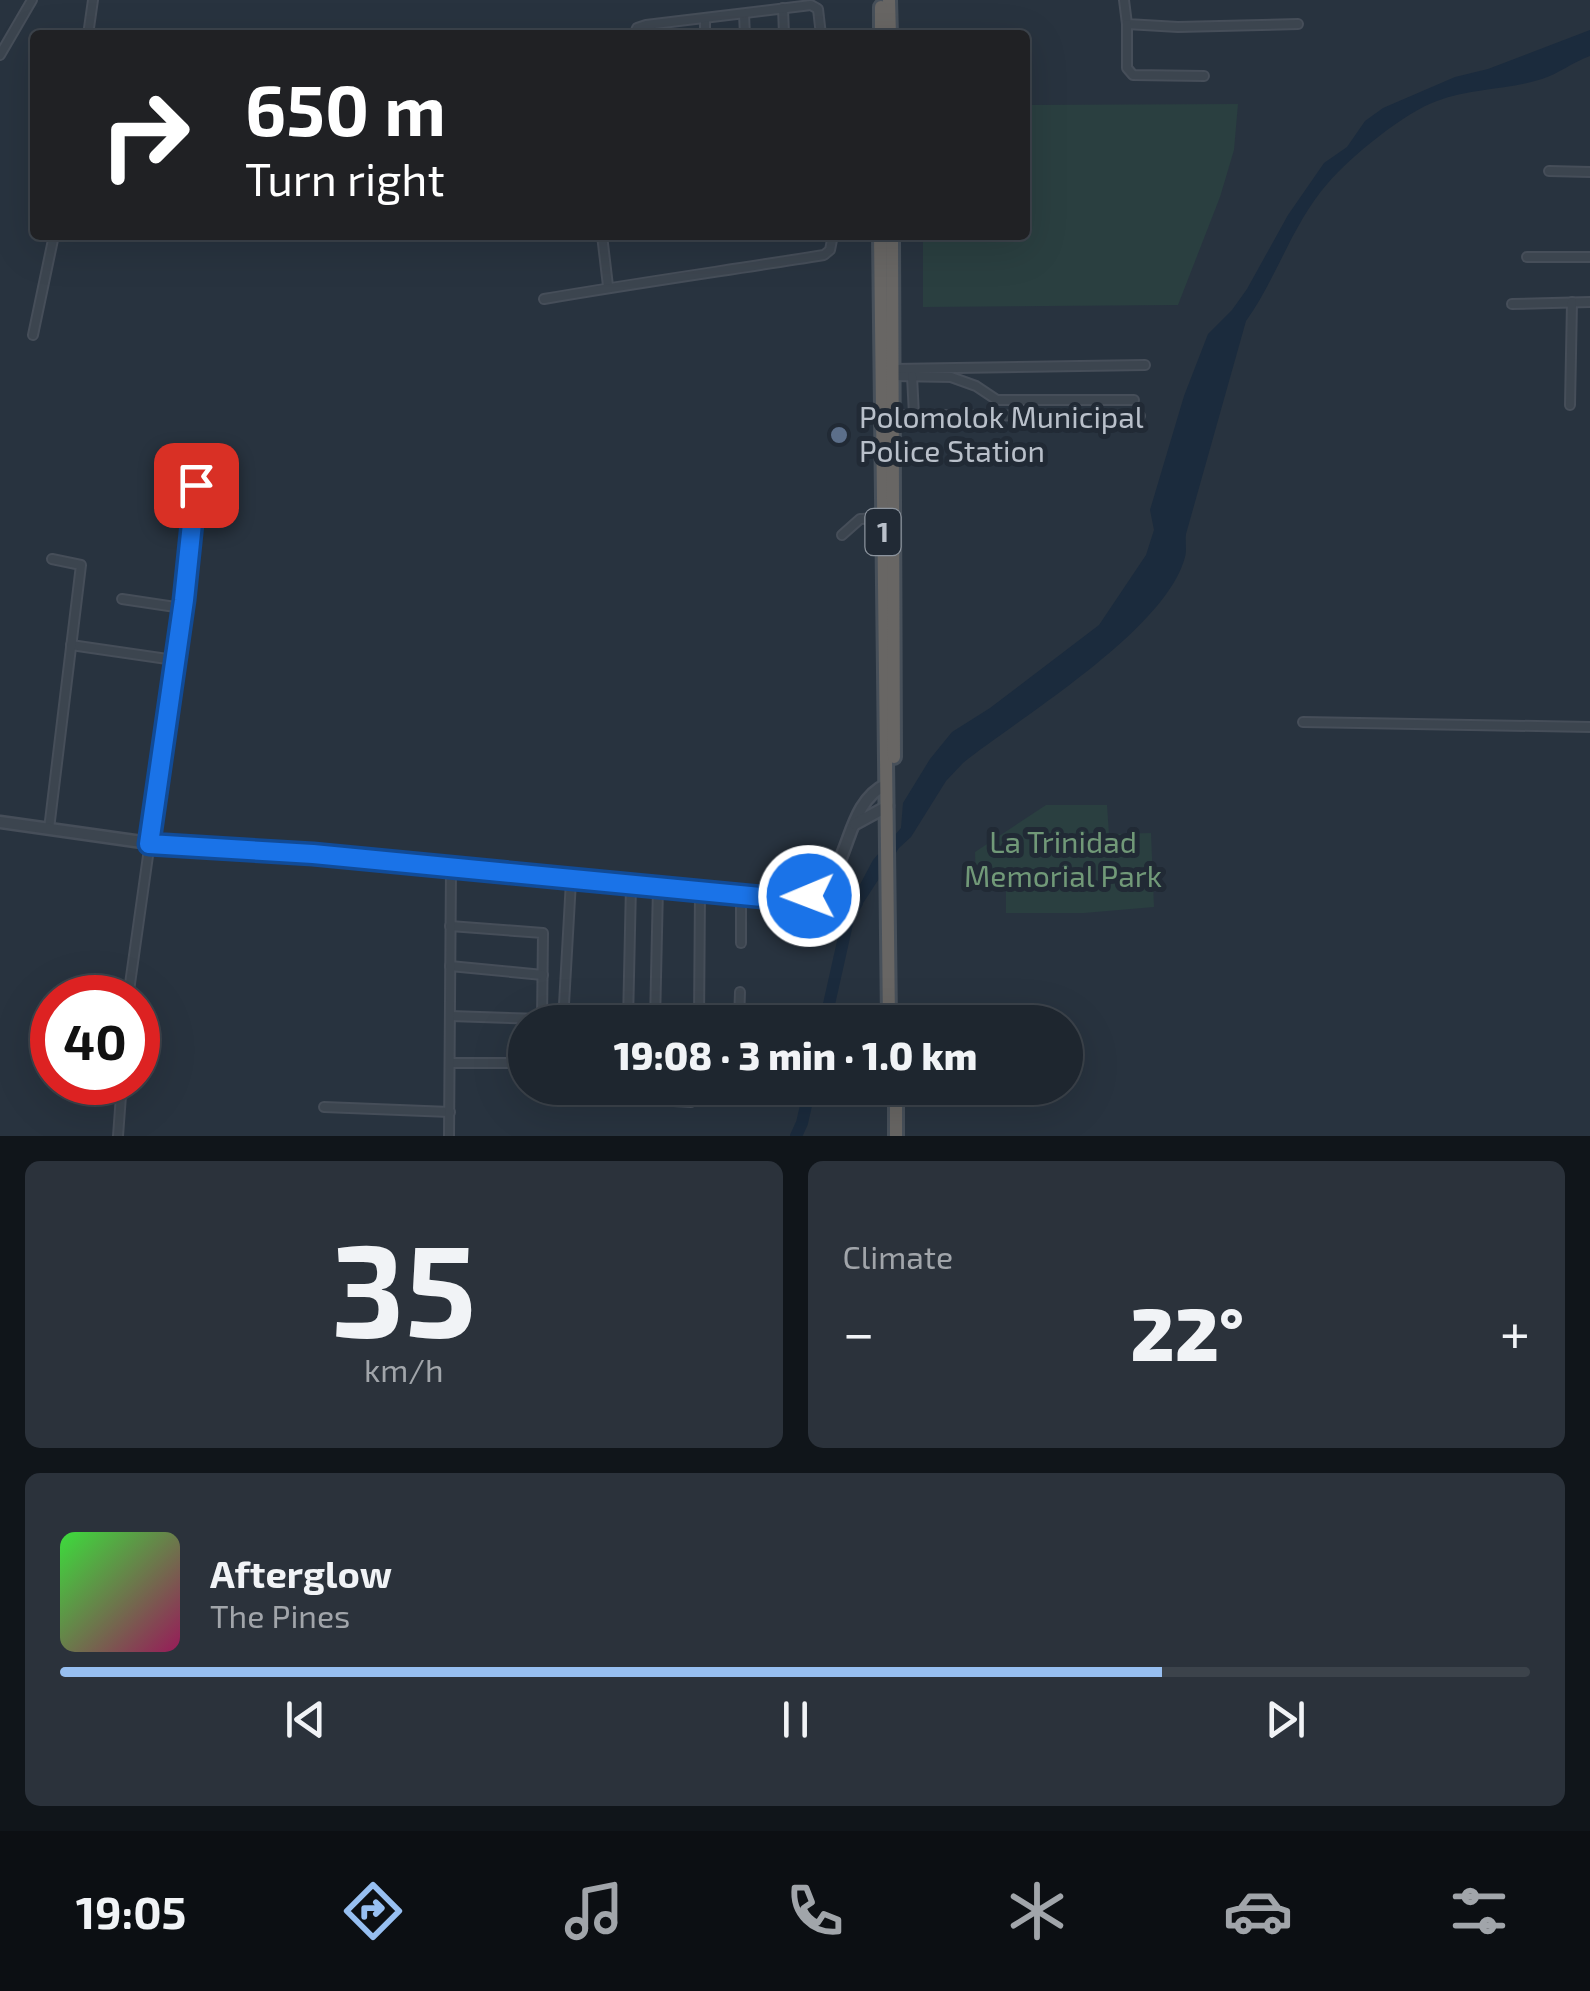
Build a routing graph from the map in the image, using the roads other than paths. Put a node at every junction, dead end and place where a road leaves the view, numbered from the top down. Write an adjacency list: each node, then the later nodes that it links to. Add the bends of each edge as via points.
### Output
1 (32, 0): 21 (street)
2 (93, 0): 12 (street)
3 (882, 0): 19 (highway)
4 (890, 0): 20 (highway)
5 (1124, 0): 10 (street)
6 (783, 8): 7 (street); 17 (street); 18 (street, via 816,6)
7 (744, 14): 8 (street); 16 (street)
8 (705, 19): 9 (street); 15 (street)
9 (664, 24): 13 (street); 14 (street)
10 (1126, 24): 11 (street); 22 (street, via 1133,75)
11 (1298, 24)
12 (89, 30)
13 (637, 30)
14 (664, 30)
15 (705, 30)
16 (745, 30)
17 (784, 30)
18 (820, 30)
19 (881, 30)
20 (890, 30)
21 (0, 55)
22 (1204, 76)
23 (1549, 171): 24 (street)
24 (1590, 172)
25 (53, 240): 37 (street)
26 (603, 240): 32 (street)
27 (832, 240): 32 (street, via 824,255)
28 (880, 240): 47 (highway, 1)
29 (892, 240): 39 (highway, 1)
30 (1527, 257): 31 (street)
31 (1590, 257)
32 (608, 286): 33 (street)
33 (544, 299)
34 (1572, 302): 35 (street); 36 (street); 42 (street)
35 (1590, 302)
36 (1512, 304)
37 (34, 335)
38 (1145, 365): 39 (street)
39 (894, 372): 40 (street); 43 (highway, 1)
40 (912, 376): 41 (street, via 951,376 997,400); 44 (street)
41 (1134, 400)
42 (1570, 405)
43 (894, 415): 44 (street); 60 (highway, 1)
44 (914, 416): 45 (street)
45 (1140, 416)
46 (196, 485): 51 (street)
47 (883, 518): 48 (street, via 860,519); 56 (highway, 1)
48 (842, 535)
49 (52, 559): 52 (street, via 81,565)
50 (122, 600): 51 (street)
51 (182, 608): 53 (street)
52 (72, 645): 53 (street); 61 (street)
53 (174, 660): 62 (street)
54 (1302, 722): 55 (street)
55 (1590, 726)
56 (887, 784): 57 (highway, 1); 59 (street, via 867,798)
57 (888, 806): 59 (street); 60 (highway, 1)
58 (0, 822): 61 (street)
59 (854, 824): 68 (street, via 838,867 815,893 792,900)
60 (891, 825): 81 (highway, 1)
61 (50, 830): 62 (street)
62 (149, 844): 63 (street); 72 (street)
63 (451, 869): 64 (street); 69 (street)
64 (571, 881): 65 (street); 76 (street)
65 (631, 885): 66 (street); 77 (street)
66 (658, 888): 67 (street); 78 (street)
67 (700, 890): 68 (street); 79 (street)
68 (741, 894): 70 (street)
69 (450, 926): 71 (street); 73 (street, via 541,932)
70 (741, 943)
71 (450, 966): 73 (street); 82 (street)
72 (132, 975)
73 (544, 975): 75 (street)
74 (740, 992): 80 (street)
75 (543, 1005)
76 (564, 1005)
77 (628, 1005)
78 (655, 1005)
79 (699, 1005)
80 (740, 1005)
81 (892, 1005)
82 (450, 1016): 83 (street); 84 (street)
83 (508, 1019)
84 (450, 1062): 85 (street); 89 (street)
85 (508, 1062)
86 (120, 1105): 90 (street)
87 (892, 1105): 92 (highway)
88 (324, 1107): 89 (street)
89 (450, 1112): 91 (street)
90 (118, 1136)
91 (450, 1136)
92 (893, 1136)

